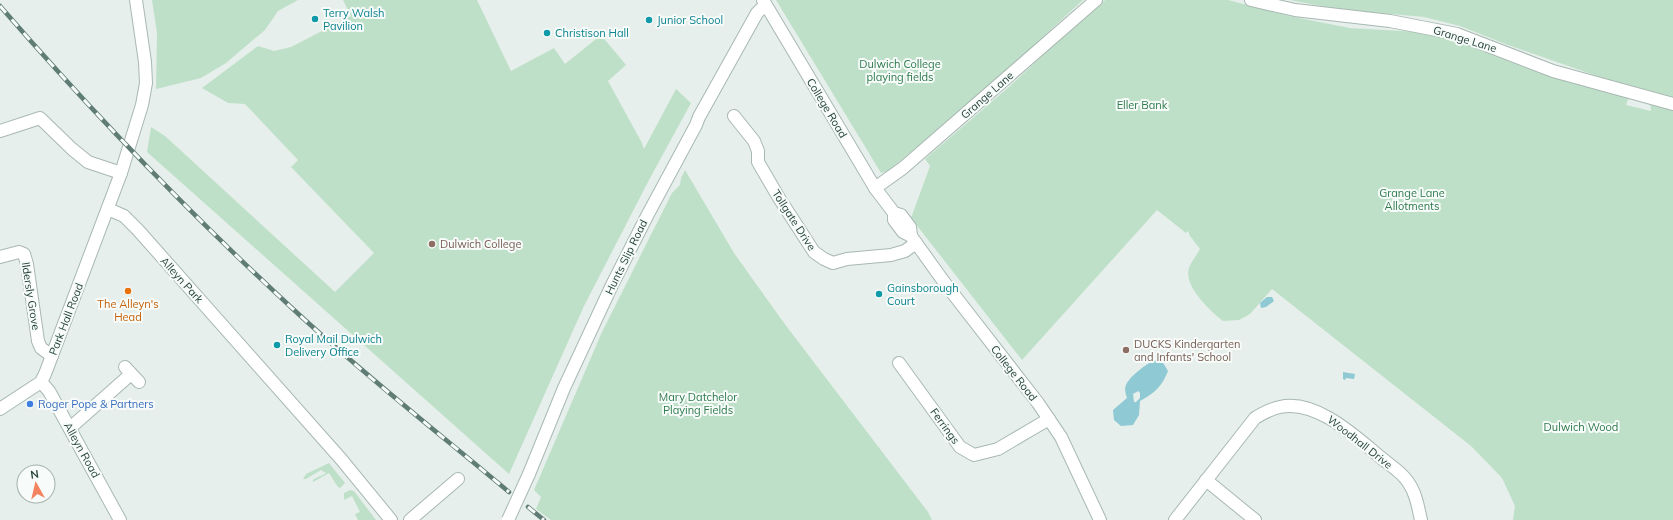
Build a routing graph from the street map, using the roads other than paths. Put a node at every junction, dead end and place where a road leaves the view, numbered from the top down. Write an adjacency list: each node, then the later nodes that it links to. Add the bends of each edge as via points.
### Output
1 (136, 0): 8 (street, via 146,83)
2 (1096, 0): 9 (street, Grange Lane, via 903,168)
3 (1251, 0): 5 (street, Grange Lane, via 1295,10 1390,21 1457,34 1553,71)
4 (764, 3): 9 (street, College Road); 25 (street, Hunts Slip Road, bridge, via 646,216 564,388)
5 (1673, 104)
6 (734, 116): 11 (street, Tollgate Drive, via 754,141 758,151 758,162 779,198 814,252 824,260 833,263 847,259 891,255 905,251)
7 (0, 131): 8 (street, via 40,118 88,162)
8 (122, 173): 10 (street)
9 (875, 188): 11 (street, College Road, via 894,213 894,220 903,232)
10 (108, 209): 13 (street, Park Hall Road); 23 (street, Alleyn Park, via 124,216 138,230)
11 (914, 240): 18 (street, College Road)
12 (0, 257): 13 (street, Ildersly Grove, via 19,252 24,254 38,341 41,348)
13 (52, 356): 16 (street, Park Hall Road)
14 (899, 363): 18 (street, Ferrings, via 960,447 974,455 998,449)
15 (132, 374): 19 (street)
16 (41, 382): 17 (street); 19 (street, Alleyn Road)
17 (0, 409)
18 (1049, 419): 26 (street, College Road, via 1064,443)
19 (70, 428): 22 (street, Alleyn Road)
20 (458, 479): 24 (street)
21 (1206, 480): 27 (street, Woodhall Drive); 28 (street); 29 (street, Woodhall Drive, via 1255,418 1268,410 1296,406 1325,414 1368,446 1408,482 1415,495)
22 (120, 520)
23 (391, 520)
24 (410, 520)
25 (508, 520)
26 (1100, 520)
27 (1175, 520)
28 (1256, 520)
29 (1421, 520)

